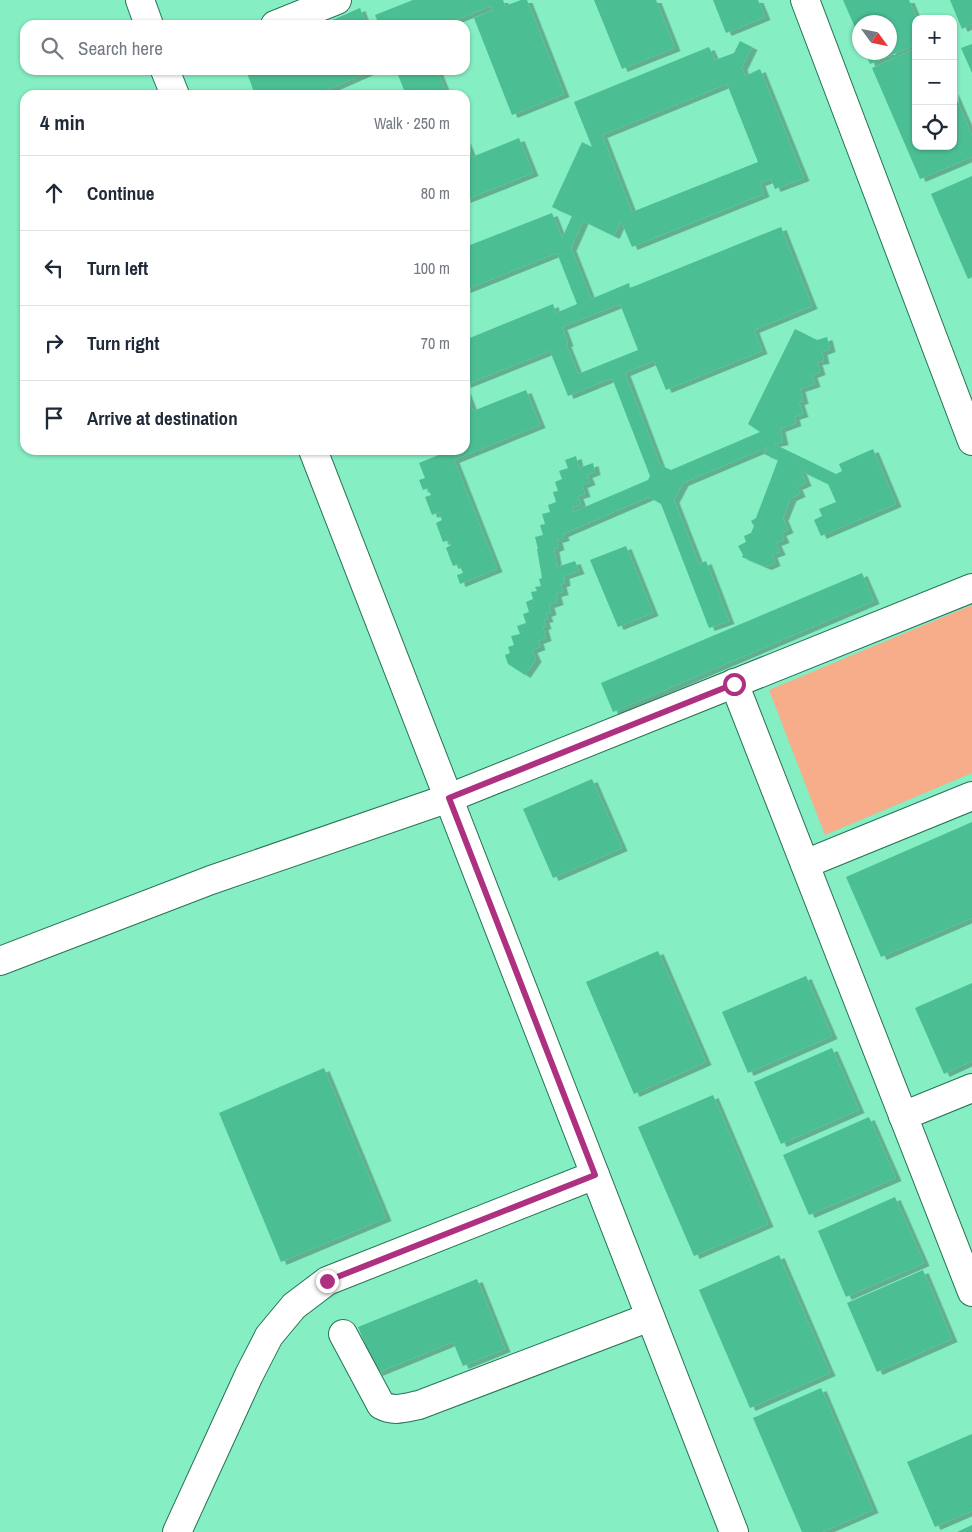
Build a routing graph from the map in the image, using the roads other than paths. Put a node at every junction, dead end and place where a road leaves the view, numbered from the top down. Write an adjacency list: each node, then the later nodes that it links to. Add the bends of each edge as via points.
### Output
1 (140, 0): 4 (street)
2 (337, 0): 5 (street)
3 (805, 0): 8 (street)
4 (147, 20)
5 (287, 20)
6 (167, 75): 7 (street)
7 (173, 90)
8 (972, 441)
9 (315, 455): 13 (street)
10 (972, 588): 11 (street)
11 (734, 684): 13 (street); 14 (street)
12 (972, 796): 14 (street)
13 (449, 798): 15 (street, via 211,880); 18 (street)
14 (805, 864): 17 (street)
15 (0, 961)
16 (972, 1088): 17 (street)
17 (903, 1116): 19 (street)
18 (595, 1175): 20 (street); 22 (street, via 327,1281 294,1306 269,1336)
19 (972, 1292)
20 (650, 1317): 21 (street, via 419,1405 391,1410 381,1405); 23 (street)
21 (343, 1334)
22 (177, 1532)
23 (734, 1532)

